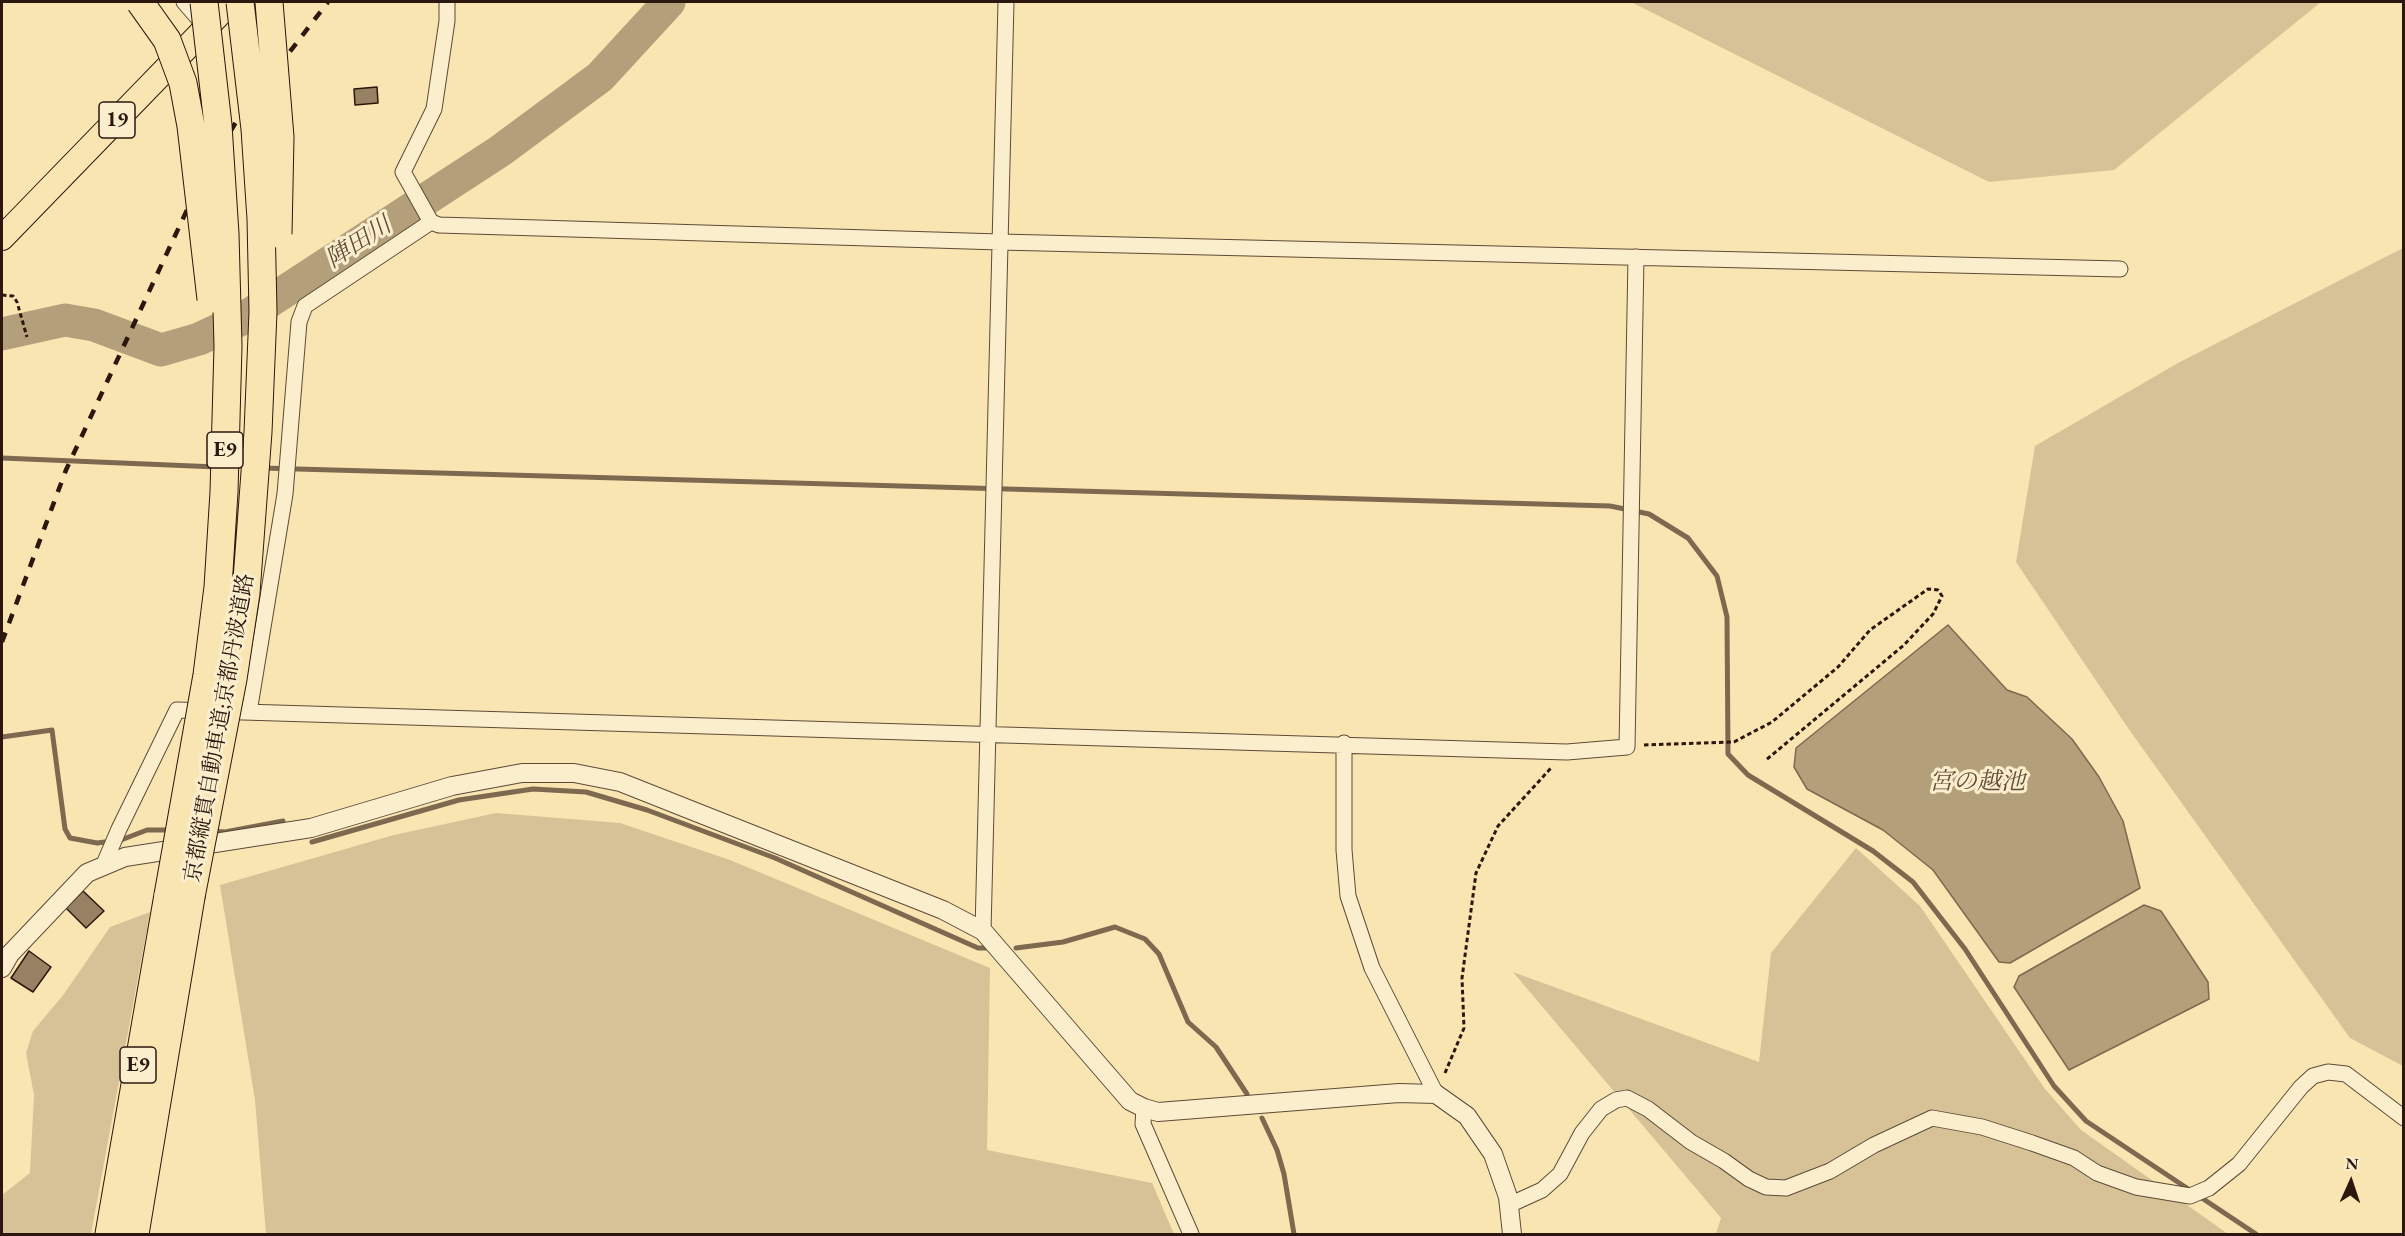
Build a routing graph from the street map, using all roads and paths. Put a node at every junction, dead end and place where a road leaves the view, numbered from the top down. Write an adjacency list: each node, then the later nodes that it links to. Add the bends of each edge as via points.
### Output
1 (140, 2): 16 (highway, bridge, via 167,40 183,83 191,126 212,309)
2 (184, 2): 8 (street)
3 (231, 2): 8 (main road, 19)
4 (240, 2): 17 (highway, 京都縦貫自動車道;京都丹波道路 / E9, bridge, via 255,129 263,312)
5 (269, 2): 17 (highway, bridge, via 280,137 278,314 273,435)
6 (447, 2): 9 (street, via 434,109 403,172)
7 (1006, 2): 11 (street)
8 (205, 14): 10 (main road, 19); 16 (highway, 京都縦貫自動車道;京都丹波道路 / E9, bridge, via 225,234 228,346)
9 (429, 217): 11 (street, via 439,225); 18 (street, via 305,306 299,322 287,482)
10 (2, 238)
11 (1000, 242): 12 (street); 19 (street)
12 (1636, 257): 13 (street); 21 (street)
13 (2120, 269)
14 (2, 295): 15 (path, via 13,296 17,302)
15 (27, 337)
16 (224, 492): 25 (highway, 京都縦貫自動車道;京都丹波道路 / E9, bridge, via 218,587)
17 (246, 593): 25 (highway, 京都縦貫自動車道;京都丹波道路 / E9, bridge, via 233,679)
18 (249, 712): 19 (street); 24 (street, via 177,710)
19 (988, 733): 20 (street); 26 (street)
20 (1344, 743): 22 (street); 28 (street, via 1348,896 1372,968)
21 (1627, 747): 22 (street); 23 (path, via 1734,742 1772,722 1838,667 1870,630 1928,589 1938,590 1942,596 1933,614 1904,645)
22 (1567, 752): 28 (path, via 1498,826 1476,873 1462,978 1464,1029)
23 (1766, 760)
24 (106, 859): 26 (street, via 311,828 452,786 522,773 574,773 620,782 943,910); 27 (street, via 87,873 10,954)
25 (179, 896): 32 (highway, 京都縦貫自動車道;京都丹波道路 / E9); 33 (highway, 京都縦貫自動車道;京都丹波道路 / E9)
26 (983, 931): 29 (street, via 1130,1101)
27 (2, 968)
28 (1436, 1094): 29 (street, via 1399,1093 1158,1112); 31 (street, via 1467,1116 1493,1154)
29 (1144, 1108): 34 (street, via 1143,1124)
30 (2403, 1118): 31 (street, via 2346,1074 2328,1072 2313,1076 2301,1087 2239,1164 2209,1188 2190,1196 2136,1187 2032,1143 1982,1127 1932,1118 1830,1171 1786,1188 1766,1187 1749,1179 1627,1098 1601,1109 1582,1133 1560,1174 1542,1190)
31 (1509, 1204): 35 (street)
32 (109, 1234)
33 (135, 1234)
34 (1191, 1234)
35 (1512, 1234)

